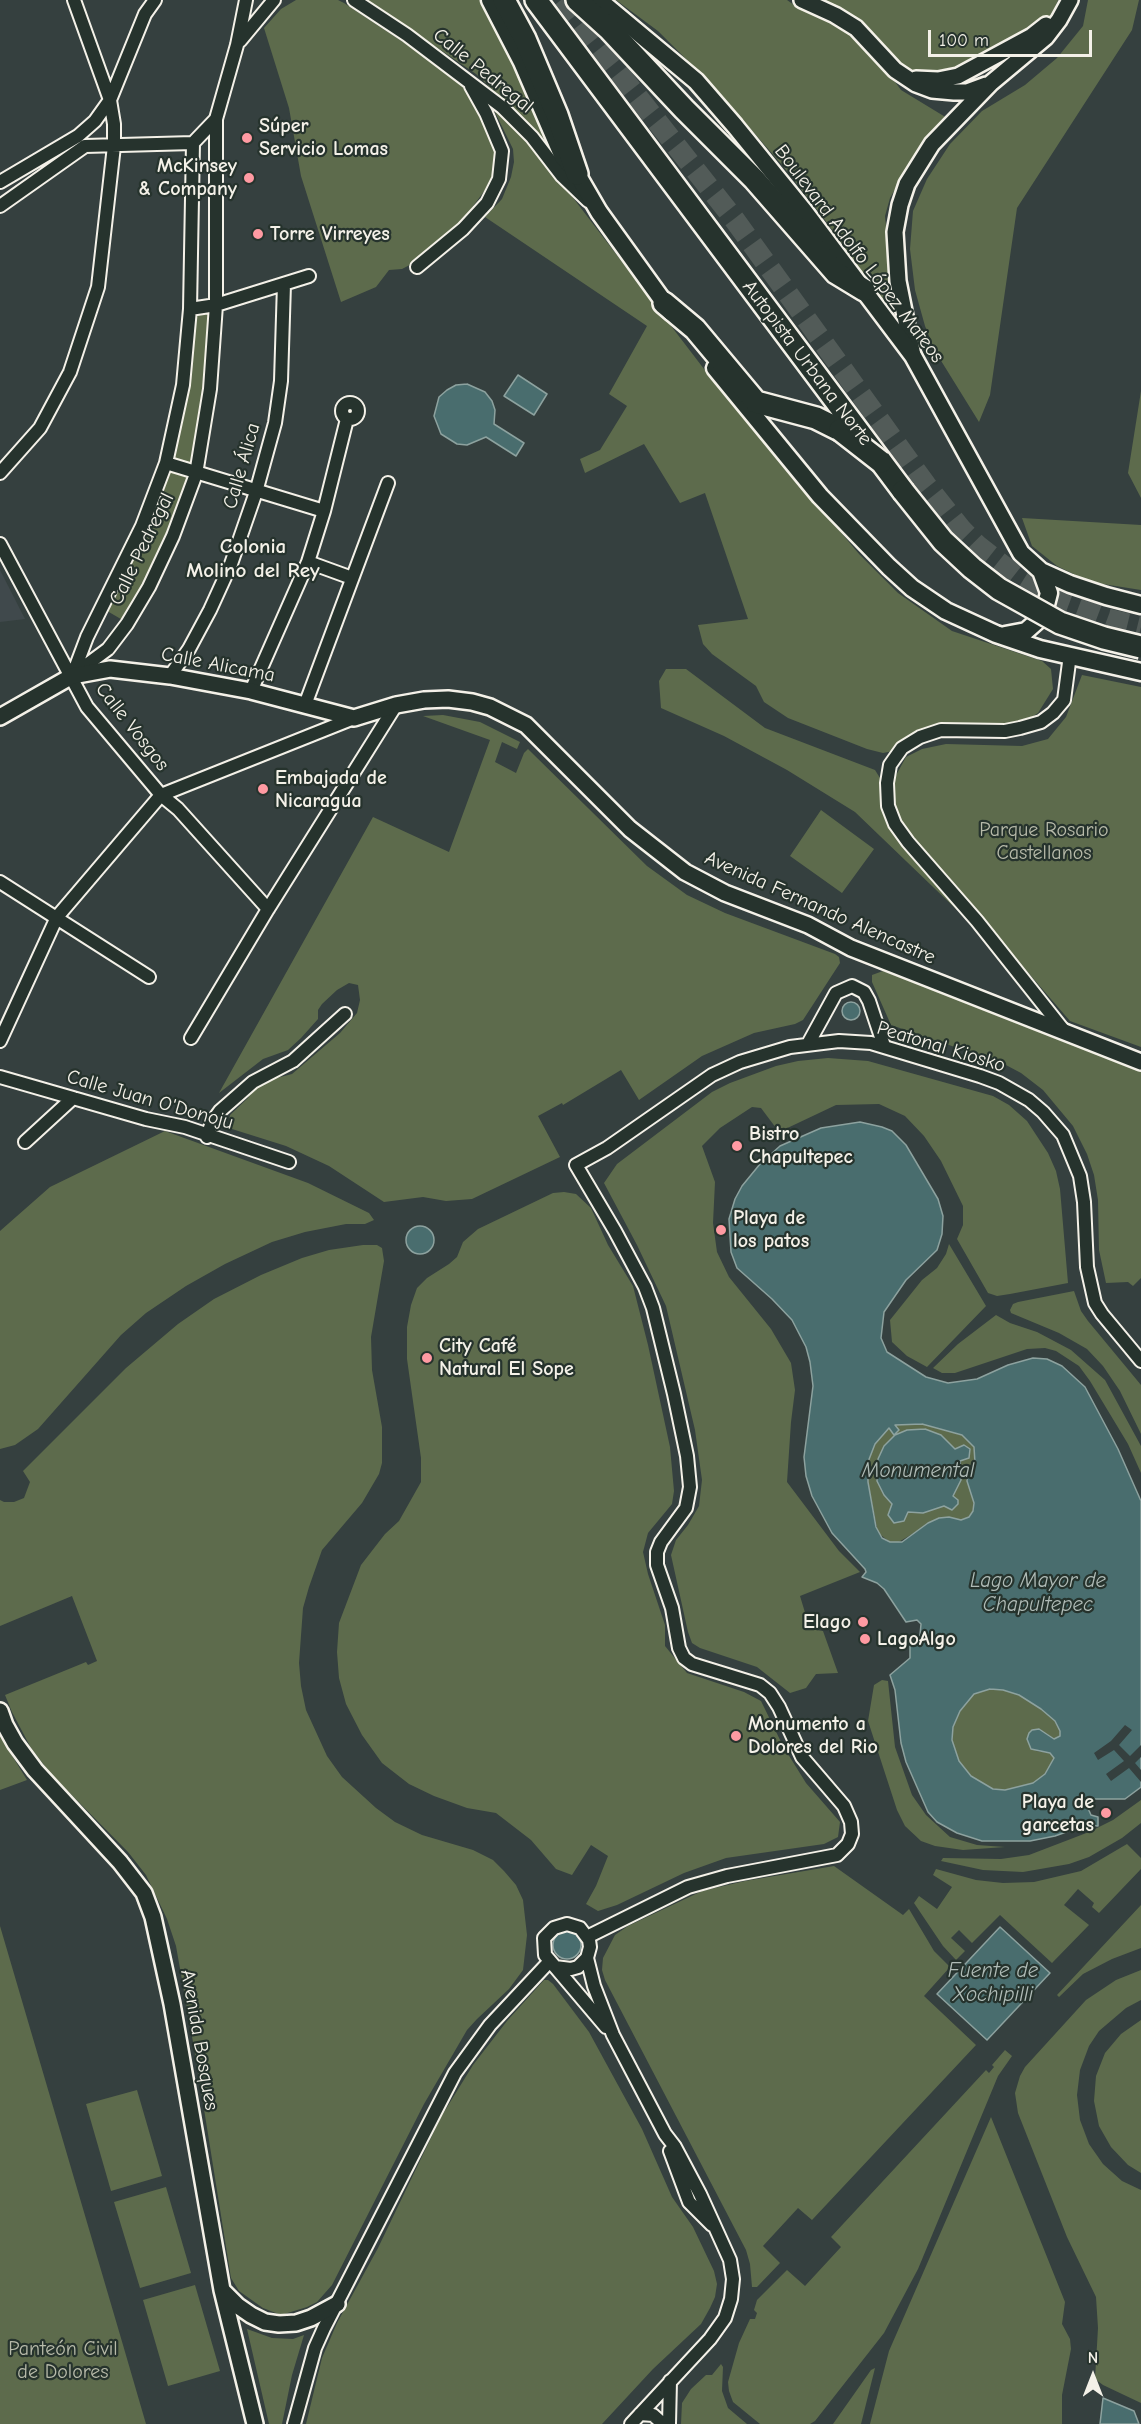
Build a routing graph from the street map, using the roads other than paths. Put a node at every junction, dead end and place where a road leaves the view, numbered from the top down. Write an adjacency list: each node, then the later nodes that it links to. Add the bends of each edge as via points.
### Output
1 (74, 0): 21 (street)
2 (155, 0): 21 (street, via 145,14)
3 (246, 0): 15 (street, Calle Pedregal)
4 (274, 0): 15 (street, Calle Pedregal)
5 (354, 0): 19 (street, Calle Pedregal)
6 (490, 0): 27 (main road, via 522,62 562,157)
7 (504, 0): 27 (highway, via 525,39)
8 (536, 0): 41 (highway, Autopista Urbana Norte, bridge)
9 (553, 0): 55 (highway, Autopista Urbana Norte, via 950,529 985,562 1035,596 1081,618)
10 (577, 0): 16 (highway)
11 (587, 0): 17 (highway)
12 (599, 0): 34 (main road, Boulevard Adolfo López Mateos, via 696,81)
13 (802, 0): 18 (street, via 856,28)
14 (1067, 5): 18 (street, via 1032,36 958,76 927,80); 20 (street, via 1046,37)
15 (237, 45): 23 (street, Calle Pedregal)
16 (625, 45): 17 (highway); 22 (highway)
17 (648, 62): 22 (highway, via 675,91)
18 (901, 75): 20 (street, via 943,92 967,92)
19 (467, 80): 30 (street, Calle Pedregal, via 502,107); 31 (street, via 502,151 499,179 487,203 463,229)
20 (992, 83): 38 (street, via 932,144 907,183 900,205 895,232 896,266)
21 (110, 100): 24 (street); 26 (street)
22 (684, 109): 34 (highway, via 754,179 836,273)
23 (216, 119): 25 (street); 36 (street, Calle Pedregal)
24 (81, 141): 26 (street); 28 (street); 29 (street)
25 (193, 143): 26 (street); 37 (street, Calle Pedregal)
26 (114, 146): 43 (street, via 98,287 70,372 40,428)
27 (577, 174): 30 (main road)
28 (0, 182)
29 (0, 206)
30 (599, 212): 35 (main road)
31 (417, 267)
32 (309, 276): 33 (street)
33 (284, 284): 36 (street); 46 (street, Calle Álica, via 281,381 275,423)
34 (864, 291): 38 (main road, Boulevard Adolfo López Mateos)
35 (664, 303): 39 (highway, via 695,329); 48 (main road)
36 (216, 305): 37 (street); 44 (street, Calle Pedregal, via 210,389)
37 (190, 309): 42 (street, Calle Pedregal, via 183,385)
38 (913, 356): 51 (main road, Boulevard Adolfo López Mateos, via 1009,534 1021,553)
39 (756, 402): 41 (highway, bridge, via 828,423); 48 (main road, via 816,475)
40 (347, 419): 47 (street)
41 (881, 462): 56 (highway, Autopista Urbana Norte, bridge, via 943,541 999,589 1060,623)
42 (166, 464): 44 (street); 59 (street, Calle Pedregal, via 142,526)
43 (0, 473)
44 (196, 474): 46 (street); 59 (street, Calle Pedregal, via 173,536 127,624 108,649)
45 (388, 483): 52 (street)
46 (256, 492): 47 (street); 60 (street, Calle Álica, via 210,610)
47 (324, 511): 50 (street)
48 (836, 513): 54 (main road, via 912,588 946,611)
49 (0, 544): 59 (street, Calle Vosgos)
50 (308, 562): 52 (street); 61 (street)
51 (1041, 571): 53 (main road, Boulevard Adolfo López Mateos); 54 (main road, via 1049,593 1043,616 1019,634)
52 (352, 578): 62 (street)
53 (1141, 605)
54 (996, 634): 57 (main road)
55 (1141, 634)
56 (1135, 649)
57 (1070, 655): 58 (main road); 72 (street, via 1064,700 1041,722 1005,731 941,729 920,737 902,748 890,765 887,783 888,806 895,824)
58 (1141, 672)
59 (72, 676): 60 (street, Calle Alicama, via 110,669); 64 (street, Calle Alicama); 66 (street, Calle Vosgos, via 87,707)
60 (170, 676): 61 (street, Calle Alicama)
61 (251, 691): 62 (street, Calle Alicama)
62 (305, 705): 65 (street, Calle Alicama)
63 (396, 705): 65 (street, Avenida Fernando Alencastre); 68 (street); 72 (street, Avenida Fernando Alencastre, via 456,700 490,706 511,716 526,725 630,828 685,872 725,893 808,925 851,948)
64 (0, 717)
65 (354, 718): 66 (street, Avenida Fernando Alencastre)
66 (161, 795): 68 (street, Calle Vosgos); 69 (street, Avenida Fernando Alencastre)
67 (0, 882): 69 (street)
68 (268, 909): 73 (street)
69 (57, 917): 70 (street); 74 (street, Avenida Fernando Alencastre)
70 (149, 977)
71 (345, 1014): 80 (street, via 293,1061 253,1082 220,1111)
72 (1067, 1034): 77 (street, Avenida Fernando Alencastre)
73 (191, 1038)
74 (0, 1041)
75 (808, 1044): 76 (street, Peatonal Kiosko, via 839,1041); 76 (street, via 836,993 852,986 869,1001); 85 (street, Peatonal Kiosko, via 763,1053 712,1075 576,1165 645,1287 674,1394 690,1487 686,1508 657,1551 657,1565 672,1608 679,1648 692,1664 760,1685 770,1693 802,1757 844,1806 852,1834 837,1855 688,1887)
76 (884, 1046): 83 (street, Peatonal Kiosko, via 999,1083 1029,1100 1053,1122 1063,1135 1080,1176 1087,1267 1095,1303)
77 (1141, 1062)
78 (0, 1077): 79 (street, Calle Juan O'Donoju)
79 (73, 1098): 80 (street, Calle Juan O'Donoju); 81 (street)
80 (207, 1137): 82 (street, Calle Juan O'Donoju)
81 (25, 1142)
82 (289, 1162)
83 (1141, 1361)
84 (0, 1711): 89 (street, Avenida Bosques, via 15,1743 35,1770 144,1893 160,1944 172,2004)
85 (587, 1937): 86 (street); 87 (street, via 574,1925 554,1928 544,1938 543,1947)
86 (587, 1958): 87 (street, via 571,1969); 88 (street)
87 (552, 1965): 88 (street); 90 (street, via 490,2025 455,2073)
88 (613, 2036): 91 (street, via 665,2134 688,2202 717,2230 730,2260 733,2279 725,2318)
89 (222, 2290): 90 (street, via 251,2314 279,2324 311,2318); 93 (street, Avenida Bosques)
90 (337, 2304): 94 (street, via 315,2348)
91 (670, 2381): 92 (street); 97 (street)
92 (640, 2414): 95 (street); 96 (street, via 653,2415)
93 (255, 2424)
94 (294, 2424)
95 (631, 2424)
96 (663, 2424)
97 (669, 2424)

